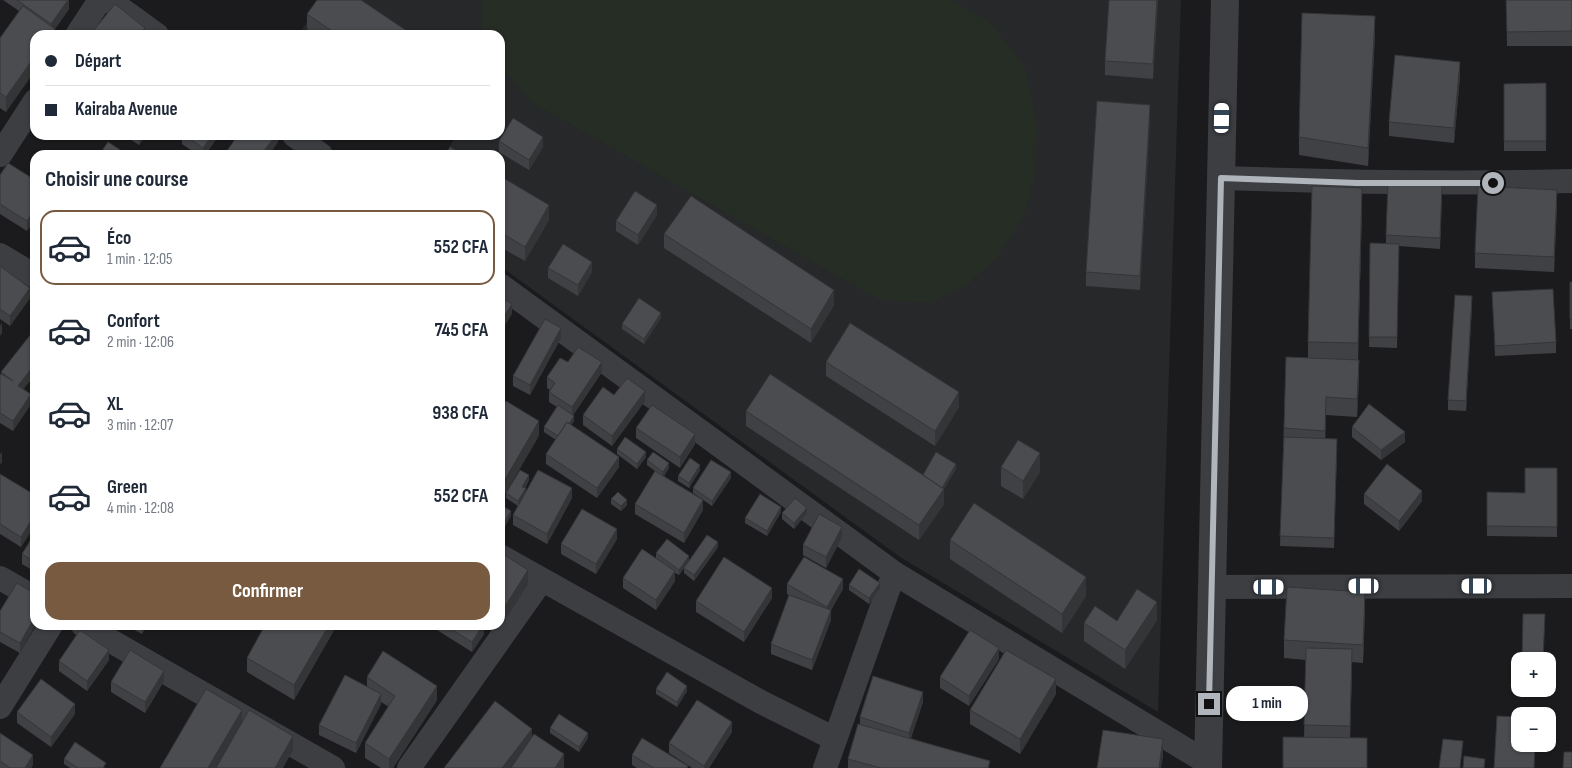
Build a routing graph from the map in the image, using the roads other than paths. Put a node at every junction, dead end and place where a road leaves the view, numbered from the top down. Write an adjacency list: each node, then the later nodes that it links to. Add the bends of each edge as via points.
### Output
1 (100, 0): 4 (street)
2 (109, 0): 5 (street)
3 (1225, 0): 10 (street)
4 (80, 30)
5 (150, 30)
6 (30, 109): 9 (street)
7 (301, 140): 8 (street)
8 (314, 150)
9 (0, 156)
10 (1221, 178): 11 (street, via 1473,184); 20 (street)
11 (1572, 181)
12 (0, 255): 13 (street)
13 (30, 273)
14 (505, 289): 16 (street)
15 (505, 559): 18 (street)
16 (894, 573): 25 (street); 26 (street)
17 (0, 578): 21 (street)
18 (541, 581): 25 (street); 28 (street)
19 (1572, 586): 20 (street)
20 (1212, 587): 26 (street)
21 (30, 595)
22 (48, 630): 24 (street)
23 (92, 630): 27 (street)
24 (0, 707)
25 (836, 739): 29 (street)
26 (1208, 765)
27 (333, 768)
28 (409, 768)
29 (825, 768)

